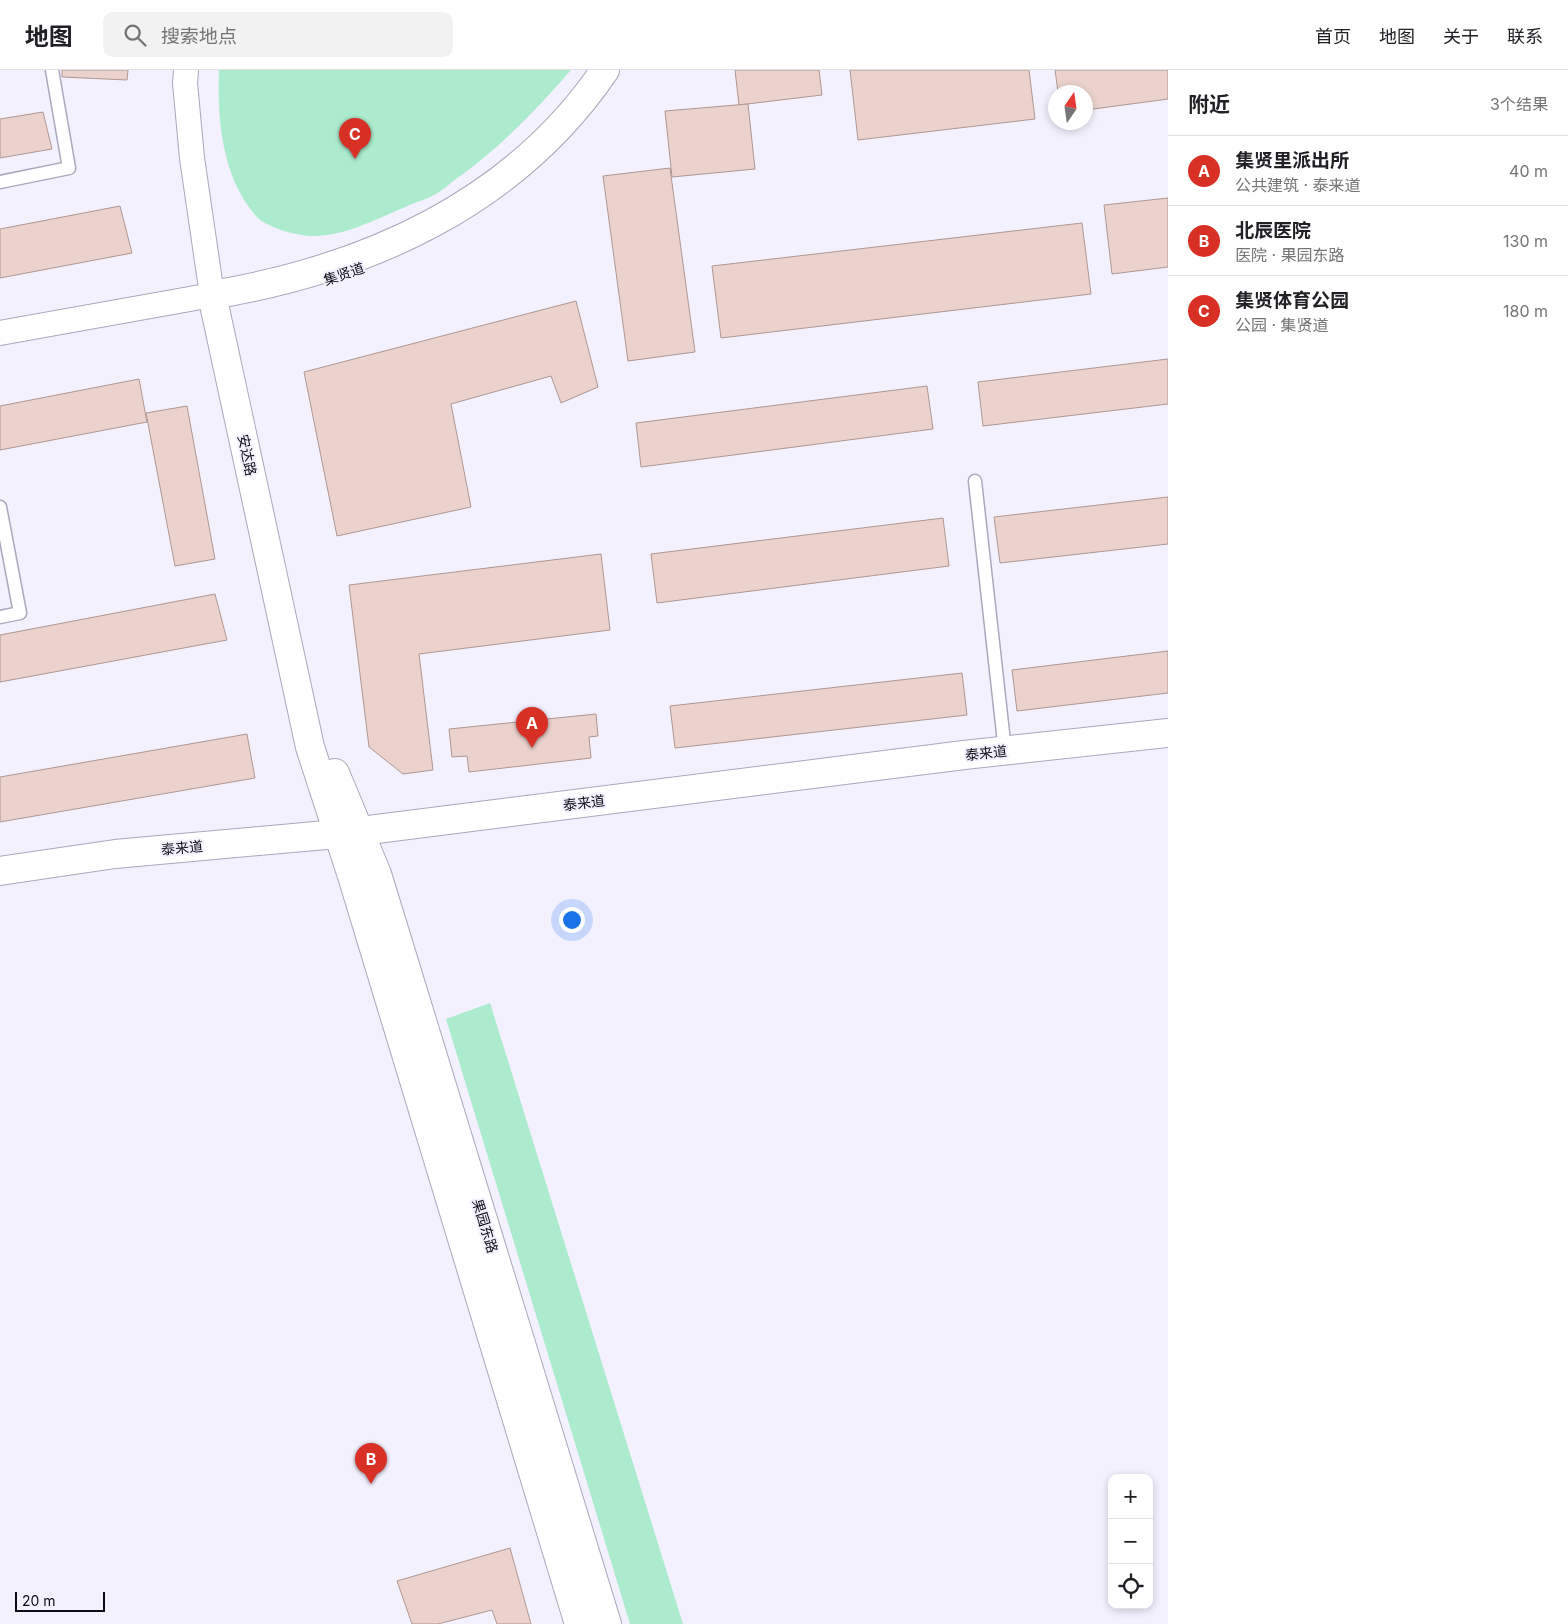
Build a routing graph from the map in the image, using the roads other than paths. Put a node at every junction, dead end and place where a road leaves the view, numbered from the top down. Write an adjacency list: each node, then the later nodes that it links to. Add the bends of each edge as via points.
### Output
1 (52, 70): 6 (lane, via 69,168)
2 (186, 70): 7 (street, 安达路, via 191,148)
3 (199, 70): 7 (street, 安达路, via 198,105)
4 (605, 70): 7 (street, 集贤道, via 555,131 518,166 487,190 424,229 332,266)
5 (623, 70): 7 (street, 集贤道, via 571,136 498,199 455,226 338,278 279,294)
6 (0, 182)
7 (219, 300): 8 (street, 集贤道); 9 (street, 集贤道); 15 (street, 安达路, via 310,747)
8 (0, 333)
9 (0, 347)
10 (975, 481): 14 (lane)
11 (0, 507): 12 (lane, via 20,613)
12 (0, 617)
13 (1168, 733): 14 (street, 泰来道)
14 (1005, 751): 15 (street, 泰来道)
15 (348, 832): 16 (street, 泰来道, via 115,854); 17 (street, 果园东路, via 352,876); 18 (street, 果园东路, via 377,874)
16 (0, 871)
17 (579, 1624)
18 (607, 1624)

